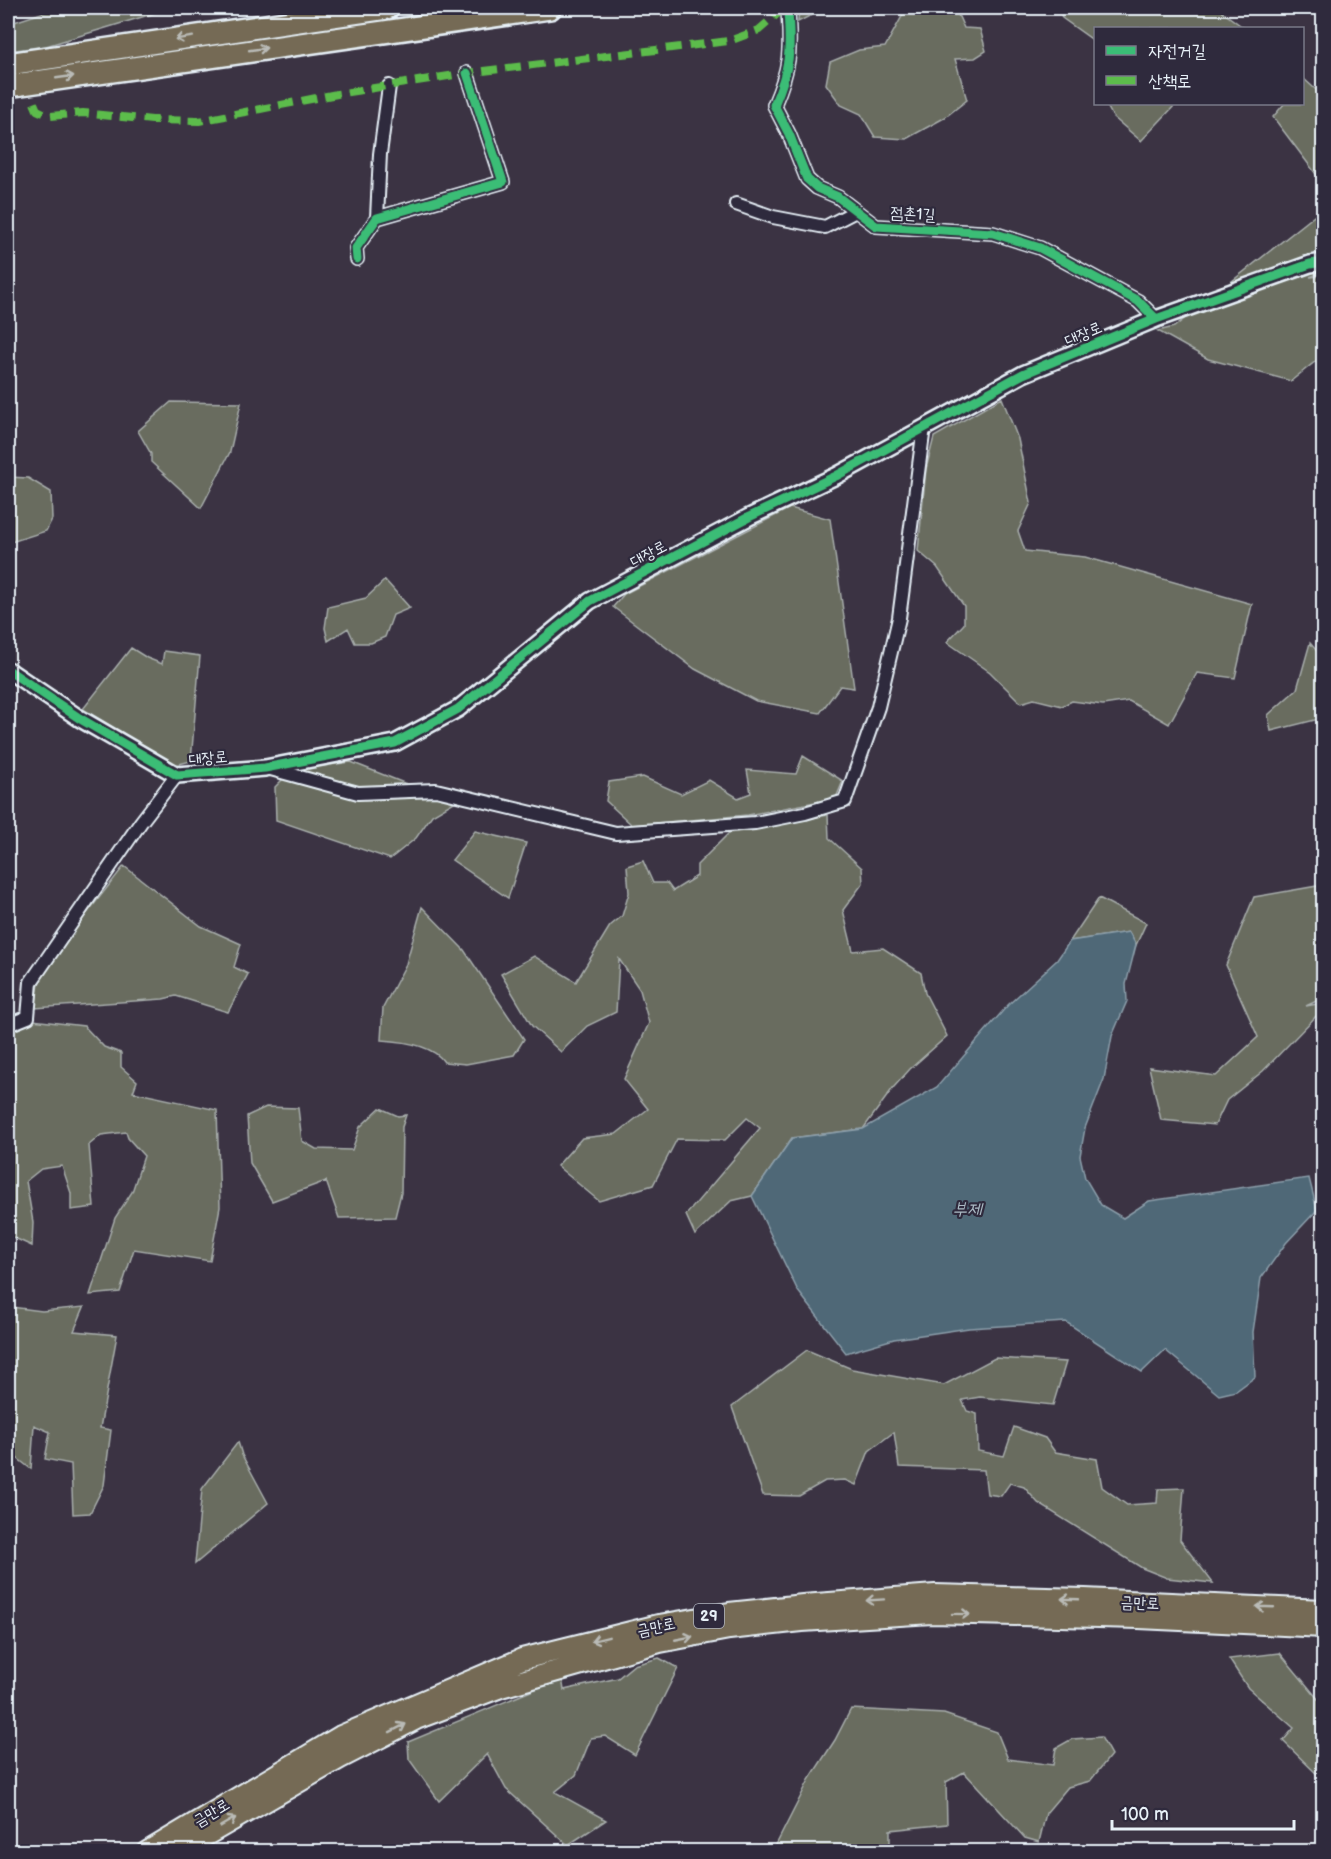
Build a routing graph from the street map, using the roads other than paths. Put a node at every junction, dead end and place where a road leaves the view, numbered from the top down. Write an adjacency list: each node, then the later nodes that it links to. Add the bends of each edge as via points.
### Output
1 (387, 8): 4 (highway, one-way to 4)
2 (550, 8): 6 (highway, one-way to 2)
3 (784, 8): 9 (street, 점촌1길, via 788,12 790,48 785,78 774,105 807,179)
4 (8, 64)
5 (467, 73): 10 (street, via 503,182)
6 (8, 86)
7 (389, 86): 10 (street)
8 (736, 204): 9 (street, via 773,217 825,226)
9 (856, 211): 13 (street, 점촌1길, via 876,226 993,233 1040,248 1138,301)
10 (377, 218): 11 (street, via 356,248)
11 (357, 259)
12 (1323, 262): 13 (street, 대장로)
13 (1156, 319): 14 (street, 대장로, via 1023,374)
14 (924, 427): 16 (street, 대장로, via 590,601 458,709 396,743); 16 (street, via 899,618 878,707 845,801 755,823 616,833 436,790 358,794)
15 (8, 670): 17 (street, 대장로, via 79,718)
16 (265, 768): 17 (street, 대장로)
17 (177, 775): 18 (street, via 31,982 28,1017)
18 (8, 1025)
19 (1323, 1610): 21 (highway, 금만로 / 29, one-way to 21, via 935,1595 729,1613 659,1625 522,1659 341,1736)
20 (1323, 1627): 22 (highway, 금만로 / 29, one-way to 20, via 416,1719 501,1687 660,1642 802,1621 932,1613)
21 (147, 1851)
22 (177, 1851)

